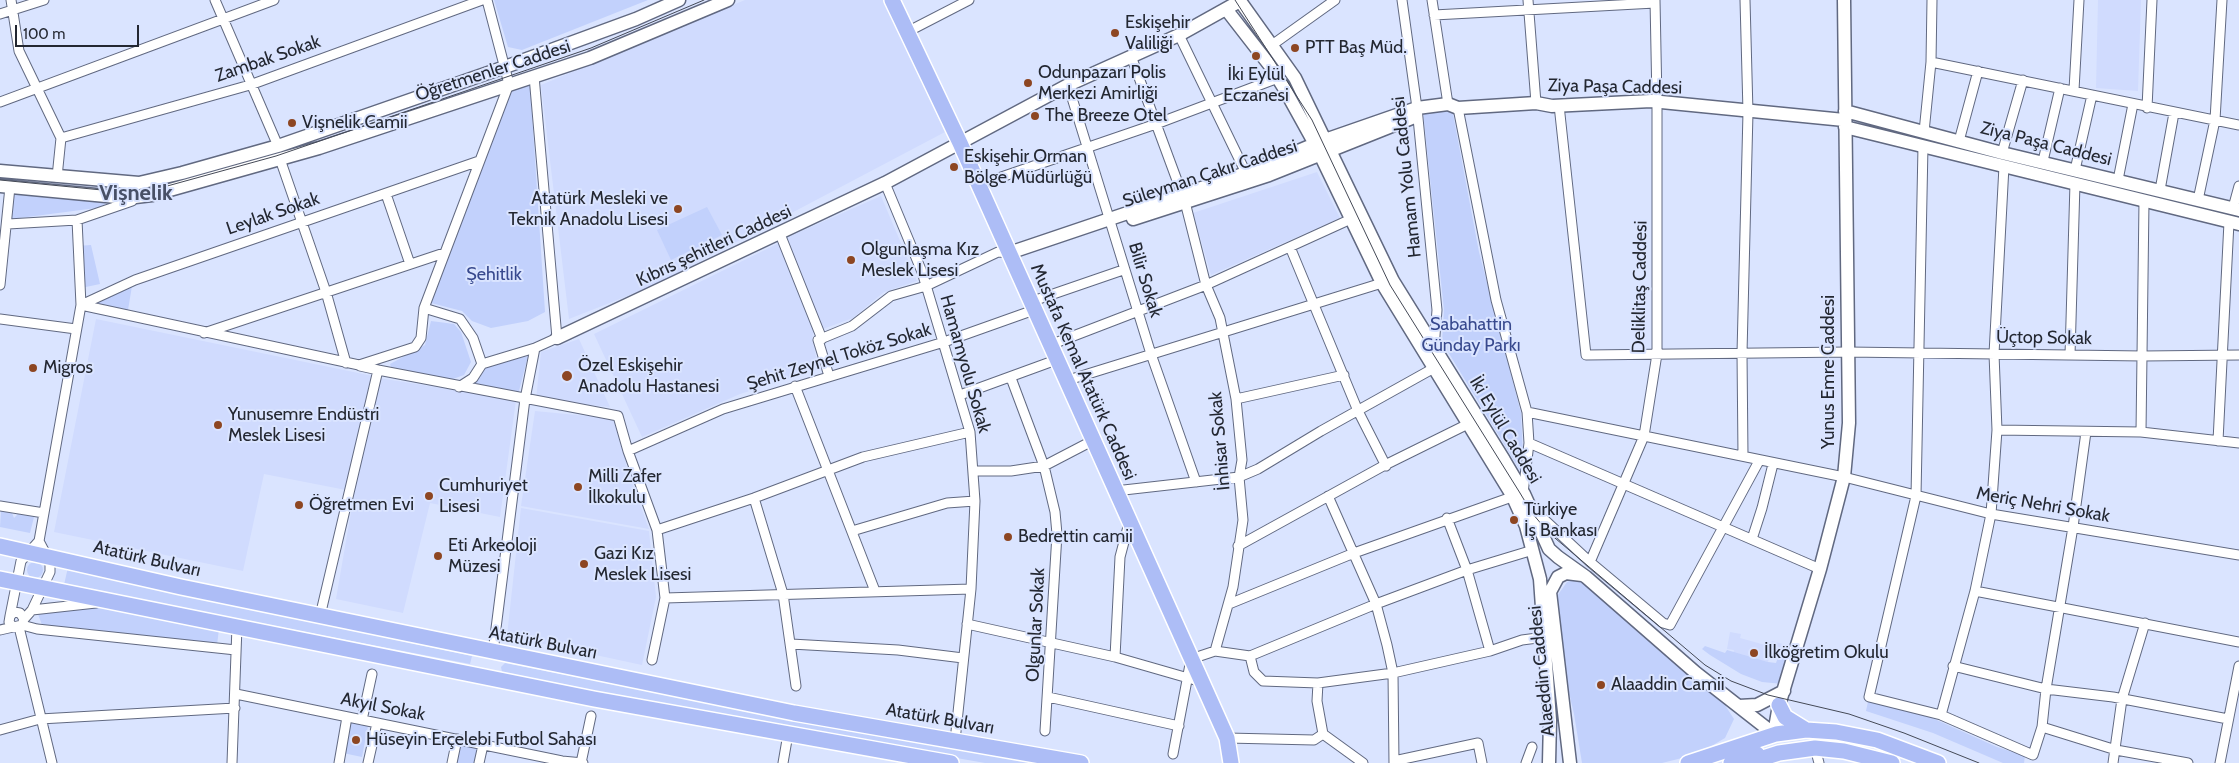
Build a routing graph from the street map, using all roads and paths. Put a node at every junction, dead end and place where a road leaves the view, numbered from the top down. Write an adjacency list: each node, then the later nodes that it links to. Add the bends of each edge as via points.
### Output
1 (11, 0): 25 (street)
2 (44, 0): 25 (street)
3 (215, 0): 28 (street)
4 (274, 0): 28 (street)
5 (482, 0): 40 (street, Zambak Sokak)
6 (487, 0): 34 (street)
7 (680, 0): 34 (main road, Öğretmenler Caddesi)
8 (728, 0): 36 (main road, Öğretmenler Caddesi, via 590,58)
9 (892, 0): 29 (main road, Mustafa Kemal Atatürk Caddesi)
10 (969, 0): 29 (street)
11 (1241, 0): 23 (main road); 31 (main road, İki Eylül Caddesi)
12 (1335, 0): 31 (street)
13 (1402, 0): 54 (street, Hamam Yolu Caddesi)
14 (1432, 0): 27 (street)
15 (1746, 0): 55 (street)
16 (1844, 0): 57 (main road, Yunus Emre Caddesi)
17 (1932, 0): 33 (street)
18 (2078, 0): 44 (street)
19 (2152, 0): 53 (street)
20 (2222, 0): 58 (street)
21 (1655, 2): 22 (street); 47 (street, Deliklitaş Caddesi)
22 (1592, 3): 24 (street)
23 (1223, 5): 30 (main road); 37 (main road, İki Eylül Caddesi)
24 (1528, 5): 27 (street); 49 (street)
25 (13, 11): 26 (street); 42 (street, via 19,50)
26 (0, 14)
27 (1434, 15): 52 (street)
28 (223, 20): 40 (street); 42 (street)
29 (907, 32): 64 (main road, Mustafa Kemal Atatürk Caddesi)
30 (1179, 36): 32 (main road); 48 (street)
31 (1272, 45): 67 (main road, İki Eylül Caddesi, via 1295,78)
32 (1131, 56): 41 (main road); 59 (street, İnhisar Sokak)
33 (1931, 62): 35 (street); 61 (street)
34 (504, 67): 39 (street); 68 (main road, Öğretmenler Caddesi)
35 (1978, 71): 38 (street); 63 (street)
36 (534, 76): 39 (main road, Öğretmenler Caddesi); 116 (street)
37 (1278, 78): 48 (street); 67 (main road, İki Eylül Caddesi)
38 (2023, 80): 43 (street); 69 (street)
39 (510, 84): 68 (main road, Öğretmenler Caddesi); 70 (street)
40 (250, 85): 62 (street, Zambak Sokak); 68 (street)
41 (1068, 86): 64 (main road); 65 (street, Bilir Sokak)
42 (36, 87): 46 (street); 62 (street)
43 (2060, 88): 44 (street); 71 (street)
44 (2074, 90): 45 (street)
45 (2092, 95): 50 (street); 72 (street)
46 (0, 102)
47 (1658, 102): 51 (main road, Ziya Paşa Caddesi); 55 (main road, Ziya Paşa Caddesi); 126 (street, Deliklitaş Caddesi)
48 (1212, 103): 59 (street); 74 (street)
49 (1536, 103): 51 (main road, Ziya Paşa Caddesi); 52 (main road, Ziya Paşa Caddesi)
50 (2133, 104): 53 (street); 76 (street)
51 (1558, 105): 126 (street, Üçtop Sokak, via 1586,355)
52 (1453, 106): 54 (main road, Ziya Paşa Caddesi); 148 (street, via 1496,300)
53 (2147, 108): 56 (street)
54 (1417, 112): 67 (main road, Ziya Paşa Caddesi); 121 (street, Hamam Yolu Caddesi, via 1437,310)
55 (1748, 112): 57 (main road, Ziya Paşa Caddesi); 123 (street)
56 (2174, 113): 58 (street); 82 (street)
57 (1845, 119): 61 (main road, Ziya Paşa Caddesi); 66 (main road, Ziya Paşa Caddesi); 122 (main road, Yunus Emre Caddesi)
58 (2215, 120): 60 (street); 86 (street)
59 (1156, 124): 65 (street); 85 (street, İnhisar Sokak)
60 (2239, 125)
61 (1924, 132): 63 (main road, Ziya Paşa Caddesi)
62 (61, 138): 75 (street)
63 (1958, 141): 69 (main road, Ziya Paşa Caddesi)
64 (960, 144): 77 (main road); 79 (main road, Mustafa Kemal Atatürk Caddesi)
65 (1087, 146): 79 (street); 92 (street, Bilir Sokak)
66 (1923, 146): 69 (main road, Ziya Paşa Caddesi); 124 (street)
67 (1323, 148): 74 (main road, Süleyman Çakır Caddesi); 85 (main road, Süleyman Çakır Caddesi, via 1269,175); 89 (main road, İki Eylül Caddesi); 121 (main road, İki Eylül Caddesi, via 1393,281)
68 (279, 153): 75 (main road, Öğretmenler Caddesi, via 139,183); 84 (main road, Öğretmenler Caddesi); 91 (street)
69 (2003, 159): 71 (main road, Ziya Paşa Caddesi); 78 (main road, Ziya Paşa Caddesi); 127 (street)
70 (479, 160): 83 (street, Leylak Sokak); 97 (street)
71 (2043, 161): 72 (main road, Ziya Paşa Caddesi)
72 (2076, 170): 76 (main road, Ziya Paşa Caddesi)
73 (0, 171): 75 (main road, Öğretmenler Caddesi)
74 (1246, 173): 85 (main road, Süleyman Çakır Caddesi)
75 (57, 177)
76 (2118, 180): 82 (main road, Ziya Paşa Caddesi)
77 (885, 183): 95 (main road, Kıbrıs şehitleri Caddesi); 105 (street, Hamamyolu Sokak)
78 (2074, 183): 87 (main road, Ziya Paşa Caddesi); 129 (street)
79 (978, 185): 98 (main road, Mustafa Kemal Atatürk Caddesi)
80 (5, 186): 84 (main road, Öğretmenler Caddesi, via 127,198); 94 (street)
81 (2239, 186): 88 (street)
82 (2160, 190): 86 (main road, Ziya Paşa Caddesi)
83 (386, 194): 91 (street, Leylak Sokak); 100 (street)
84 (152, 195): 90 (street)
85 (1183, 198): 92 (main road, Süleyman Çakır Caddesi); 104 (street, İnhisar Sokak)
86 (2198, 200): 88 (main road, Ziya Paşa Caddesi)
87 (2144, 201): 93 (main road, Ziya Paşa Caddesi); 131 (street)
88 (2236, 209)
89 (1350, 218): 96 (street); 102 (main road, İki Eylül Caddesi)
90 (78, 220): 94 (street); 107 (street)
91 (301, 220): 106 (street); 107 (street, Leylak Sokak, via 135,280)
92 (1110, 222): 98 (main road, Süleyman Çakır Caddesi); 101 (street, Bilir Sokak)
93 (2234, 223): 128 (street)
94 (8, 224): 99 (street)
95 (780, 234): 116 (main road, Kıbrıs şehitleri Caddesi); 117 (street)
96 (1290, 247): 104 (street); 108 (street)
97 (444, 253): 100 (street); 110 (street)
98 (1011, 257): 105 (street, via 998,252); 109 (main road, Mustafa Kemal Atatürk Caddesi)
99 (1, 262): 103 (street)
100 (410, 264): 106 (street)
101 (1123, 270): 109 (street, Şehit Zeynel Toköz Sokak); 111 (street, Bilir Sokak)
102 (1382, 283): 108 (street); 136 (main road, İki Eylül Caddesi)
103 (0, 285)
104 (1206, 285): 111 (street); 114 (street, İnhisar Sokak, via 1220,318)
105 (926, 286): 117 (street, via 891,296 852,326); 118 (street, Hamamyolu Sokak)
106 (326, 292): 115 (street); 133 (street)
107 (81, 305): 113 (street); 115 (street)
108 (1315, 305): 114 (street); 138 (street)
109 (1032, 306): 118 (street, Şehit Zeynel Toköz Sokak); 119 (main road, Mustafa Kemal Atatürk Caddesi)
110 (424, 308): 134 (street, via 460,319 473,338); 135 (street, via 419,343 415,347)
111 (1138, 310): 119 (street); 125 (street, Bilir Sokak)
112 (0, 319): 113 (street)
113 (76, 329): 179 (street)
114 (1222, 332): 125 (street); 146 (street, İnhisar Sokak)
115 (204, 333): 133 (street)
116 (557, 338): 120 (street)
117 (822, 339): 139 (street, via 818,340)
118 (944, 342): 139 (street, Şehit Zeynel Toköz Sokak); 144 (street, Hamamyolu Sokak)
119 (1050, 345): 132 (main road, Mustafa Kemal Atatürk Caddesi)
120 (535, 348): 134 (street); 145 (street)
121 (1434, 350): 172 (main road, İki Eylül Caddesi, via 1478,416)
122 (1848, 352): 123 (street, Üçtop Sokak); 124 (street, Üçtop Sokak); 168 (main road, Yunus Emre Caddesi, via 1849,423)
123 (1742, 353): 126 (street, Üçtop Sokak); 160 (street)
124 (1918, 353): 127 (street, Üçtop Sokak); 174 (street)
125 (1151, 354): 141 (street); 169 (street, Bilir Sokak)
126 (1657, 354): 154 (street, Deliklitaş Caddesi)
127 (1994, 354): 129 (street, Üçtop Sokak); 150 (street)
128 (2223, 354): 130 (street, Üçtop Sokak); 131 (street, Üçtop Sokak); 156 (street)
129 (2070, 355): 131 (street, Üçtop Sokak)
130 (2239, 355)
131 (2143, 356): 153 (street)
132 (1056, 360): 140 (street); 141 (main road, Mustafa Kemal Atatürk Caddesi)
133 (346, 363): 135 (street)
134 (482, 364): 142 (street, via 473,378)
135 (359, 365): 137 (street)
136 (1434, 368): 147 (street); 149 (main road, İki Eylül Caddesi)
137 (378, 370): 142 (street); 213 (street)
138 (1344, 375): 146 (street); 147 (street)
139 (829, 376): 143 (street, Şehit Zeynel Toköz Sokak)
140 (1011, 378): 144 (street); 163 (street, Olgunlar Sokak)
141 (1065, 381): 155 (main road, Mustafa Kemal Atatürk Caddesi)
142 (459, 386): 145 (street)
143 (795, 386): 159 (street, Şehit Zeynel Toköz Sokak, via 723,409); 165 (street)
144 (960, 395): 151 (street, Hamamyolu Sokak)
145 (525, 399): 159 (street, via 616,415); 226 (street)
146 (1236, 399): 167 (street, İnhisar Sokak, via 1242,460)
147 (1358, 411): 164 (street); 167 (street)
148 (1527, 412): 154 (street, Meriç Nehri Sokak); 157 (street)
149 (1468, 424): 164 (street); 172 (main road, İki Eylül Caddesi)
150 (1997, 430): 152 (street); 180 (street)
151 (970, 432): 165 (street, via 863,457); 166 (street, Hamamyolu Sokak)
152 (2086, 432): 153 (street); 183 (street)
153 (2141, 432): 156 (street)
154 (1644, 436): 160 (street, Meriç Nehri Sokak); 170 (street, Deliklitaş Caddesi)
155 (1092, 440): 163 (street); 171 (main road, Mustafa Kemal Atatürk Caddesi)
156 (2218, 441): 158 (street)
157 (1530, 443): 170 (street); 172 (street)
158 (2239, 444)
159 (628, 450): 185 (street)
160 (1743, 456): 161 (street, Meriç Nehri Sokak)
161 (1759, 461): 162 (street, Meriç Nehri Sokak); 184 (street)
162 (1773, 464): 168 (street, Meriç Nehri Sokak); 187 (street)
163 (1044, 466): 166 (street, via 1010,471); 220 (street, Olgunlar Sokak, via 1057,534)
164 (1386, 466): 173 (street)
165 (828, 469): 175 (street); 186 (street)
166 (975, 471): 176 (street, Hamamyolu Sokak)
167 (1239, 477): 169 (street); 190 (street, İnhisar Sokak, via 1244,520)
168 (1844, 478): 174 (street, Meriç Nehri Sokak); 197 (main road, Yunus Emre Caddesi)
169 (1196, 482): 171 (street)
170 (1626, 484): 184 (street); 196 (street, Deliklitaş Caddesi)
171 (1115, 491): 182 (main road, Mustafa Kemal Atatürk Caddesi)
172 (1517, 494): 177 (main road, İki Eylül Caddesi); 181 (street); 191 (main road, İki Eylül Caddesi)
173 (1328, 496): 190 (street); 193 (street)
174 (1916, 496): 180 (street, Meriç Nehri Sokak); 247 (street, via 1869,697)
175 (754, 498): 185 (street); 206 (street)
176 (975, 501): 186 (street, via 948,504); 203 (street, Hamamyolu Sokak)
177 (1529, 505): 196 (street); 199 (main road, İki Eylül Caddesi, via 1549,549)
178 (0, 506): 179 (street)
179 (44, 513): 188 (street)
180 (1991, 514): 183 (street, Meriç Nehri Sokak); 205 (street)
181 (1447, 518): 193 (street); 198 (street)
182 (1130, 522): 228 (street, via 1120,557); 230 (main road, Mustafa Kemal Atatürk Caddesi)
183 (2073, 527): 194 (street, Meriç Nehri Sokak); 211 (street)
184 (1722, 529): 187 (street); 196 (street, via 1670,625 1663,623)
185 (657, 530): 207 (street)
186 (852, 531): 204 (street)
187 (1752, 539): 197 (street)
188 (39, 542): 192 (street); 195 (street)
189 (0, 546): 192 (main road, Atatürk Bulvarı)
190 (1238, 546): 209 (street, İnhisar Sokak)
191 (1533, 550): 198 (street); 219 (main road, Alaeddin Caddesi, via 1540,579)
192 (28, 552): 195 (main road, Atatürk Bulvarı); 201 (street, via 21,561)
193 (1354, 552): 209 (street); 210 (street)
194 (2239, 555)
195 (47, 556): 202 (street, via 50,572); 213 (main road, Atatürk Bulvarı)
196 (1590, 562)
197 (1820, 569): 243 (main road, Yunus Emre Caddesi)
198 (1467, 570): 210 (street); 225 (street)
199 (1586, 577): 245 (main road, İki Eylül Caddesi); 290 (main road, Alaeddin Caddesi, via 1566,573 1558,576 1550,592)
200 (0, 579): 201 (main road)
201 (17, 583): 202 (main road); 214 (street)
202 (42, 588): 208 (main road); 212 (street)
203 (971, 589): 204 (street); 216 (street, Hamamyolu Sokak)
204 (875, 591): 206 (street)
205 (1975, 591): 211 (street); 232 (street)
206 (783, 594): 207 (street); 222 (street)
207 (665, 598): 231 (street)
208 (111, 602): 212 (street); 217 (main road)
209 (1229, 604): 224 (street, İnhisar Sokak)
210 (1376, 604): 227 (street); 234 (street)
211 (2059, 608): 215 (street); 240 (street)
212 (32, 610): 214 (street)
213 (320, 616): 226 (main road, Atatürk Bulvarı)
214 (14, 622): 218 (street); 223 (street, via 37,629); 250 (street)
215 (2145, 623): 221 (street); 244 (street)
216 (967, 624): 220 (street); 229 (street, Hamamyolu Sokak)
217 (237, 626): 223 (street); 259 (main road, via 594,699)
218 (0, 630)
219 (1545, 638): 225 (street, via 1522,640); 289 (main road, Alaeddin Caddesi)
220 (1052, 642): 228 (street); 242 (street, Olgunlar Sokak)
221 (2239, 642)
222 (791, 644): 229 (street, via 898,650); 239 (street)
223 (236, 650): 241 (street)
224 (1216, 651): 227 (street); 230 (street)
225 (1490, 651): 234 (street)
226 (493, 652): 263 (main road, Atatürk Bulvarı, via 794,713)
227 (1250, 656): 237 (street, via 1254,672 1263,681)
228 (1115, 657): 236 (street)
229 (963, 658): 263 (street, Hamamyolu Sokak)
230 (1192, 659): 236 (main road, Mustafa Kemal Atatürk Caddesi)
231 (652, 660)
232 (1953, 666): 240 (street); 247 (street)
233 (2239, 666): 238 (street)
234 (1393, 673): 237 (street); 272 (street)
235 (372, 674): 252 (street)
236 (1194, 680): 254 (street); 261 (main road, Mustafa Kemal Atatürk Caddesi)
237 (1318, 683): 260 (street, via 1317,701)
238 (2237, 685): 251 (street)
239 (796, 686)
240 (2046, 689): 244 (street); 255 (street)
241 (236, 694): 246 (street); 249 (street, Akyıl Sokak)
242 (1048, 697): 254 (street); 257 (street, Olgunlar Sokak)
243 (1781, 698): 245 (main road); 258 (main road, via 1786,717); 264 (main road, Yunus Emre Caddesi)
244 (2122, 699): 251 (street); 267 (street)
245 (1739, 706): 264 (main road, İki Eylül Caddesi)
246 (235, 708): 250 (street); 274 (street)
247 (1941, 715): 255 (street, via 2033,756)
248 (590, 716): 279 (street)
249 (347, 717): 252 (street, Akyıl Sokak); 275 (street)
250 (40, 719): 256 (street); 273 (street)
251 (2228, 719): 298 (street)
252 (362, 720): 253 (street, Akyıl Sokak)
253 (377, 723): 262 (street, Akyıl Sokak); 276 (street)
254 (1179, 726): 268 (street)
255 (2042, 727): 267 (street)
256 (0, 730)
257 (1045, 730)
258 (1806, 730): 264 (main road); 295 (main road, via 1877,740)
259 (788, 734): 280 (street); 281 (main road)
260 (1323, 734): 261 (street, via 1314,740); 286 (street)
261 (1227, 738): 283 (main road); 284 (main road, Mustafa Kemal Atatürk Caddesi); 285 (main road)
262 (457, 739): 265 (street, Akyıl Sokak); 277 (street)
263 (955, 740): 282 (main road, Atatürk Bulvarı)
264 (1775, 743): 269 (main road); 291 (main road); 292 (main road, via 1768,750); 293 (main road)
265 (483, 745): 271 (street, Akyıl Sokak); 278 (street)
266 (1532, 748): 288 (street)
267 (2116, 750): 296 (street); 297 (street)
268 (1173, 754)
269 (1817, 756): 270 (main road)
270 (1862, 759): 294 (main road)
271 (561, 762): 279 (street, Akyıl Sokak)
272 (1394, 762): 287 (street, via 1478,743)
273 (52, 763)
274 (232, 763)
275 (339, 763)
276 (368, 763)
277 (452, 763)
278 (479, 763)
279 (582, 763)
280 (784, 763)
281 (951, 763)
282 (1081, 763)
283 (1225, 763)
284 (1231, 763)
285 (1242, 763)
286 (1363, 763)
287 (1482, 763)
288 (1526, 763)
289 (1549, 763)
290 (1570, 763)
291 (1688, 763)
292 (1731, 763)
293 (1748, 763)
294 (1892, 763)
295 (1938, 763)
296 (2113, 763)
297 (2188, 763)
298 (2220, 763)

